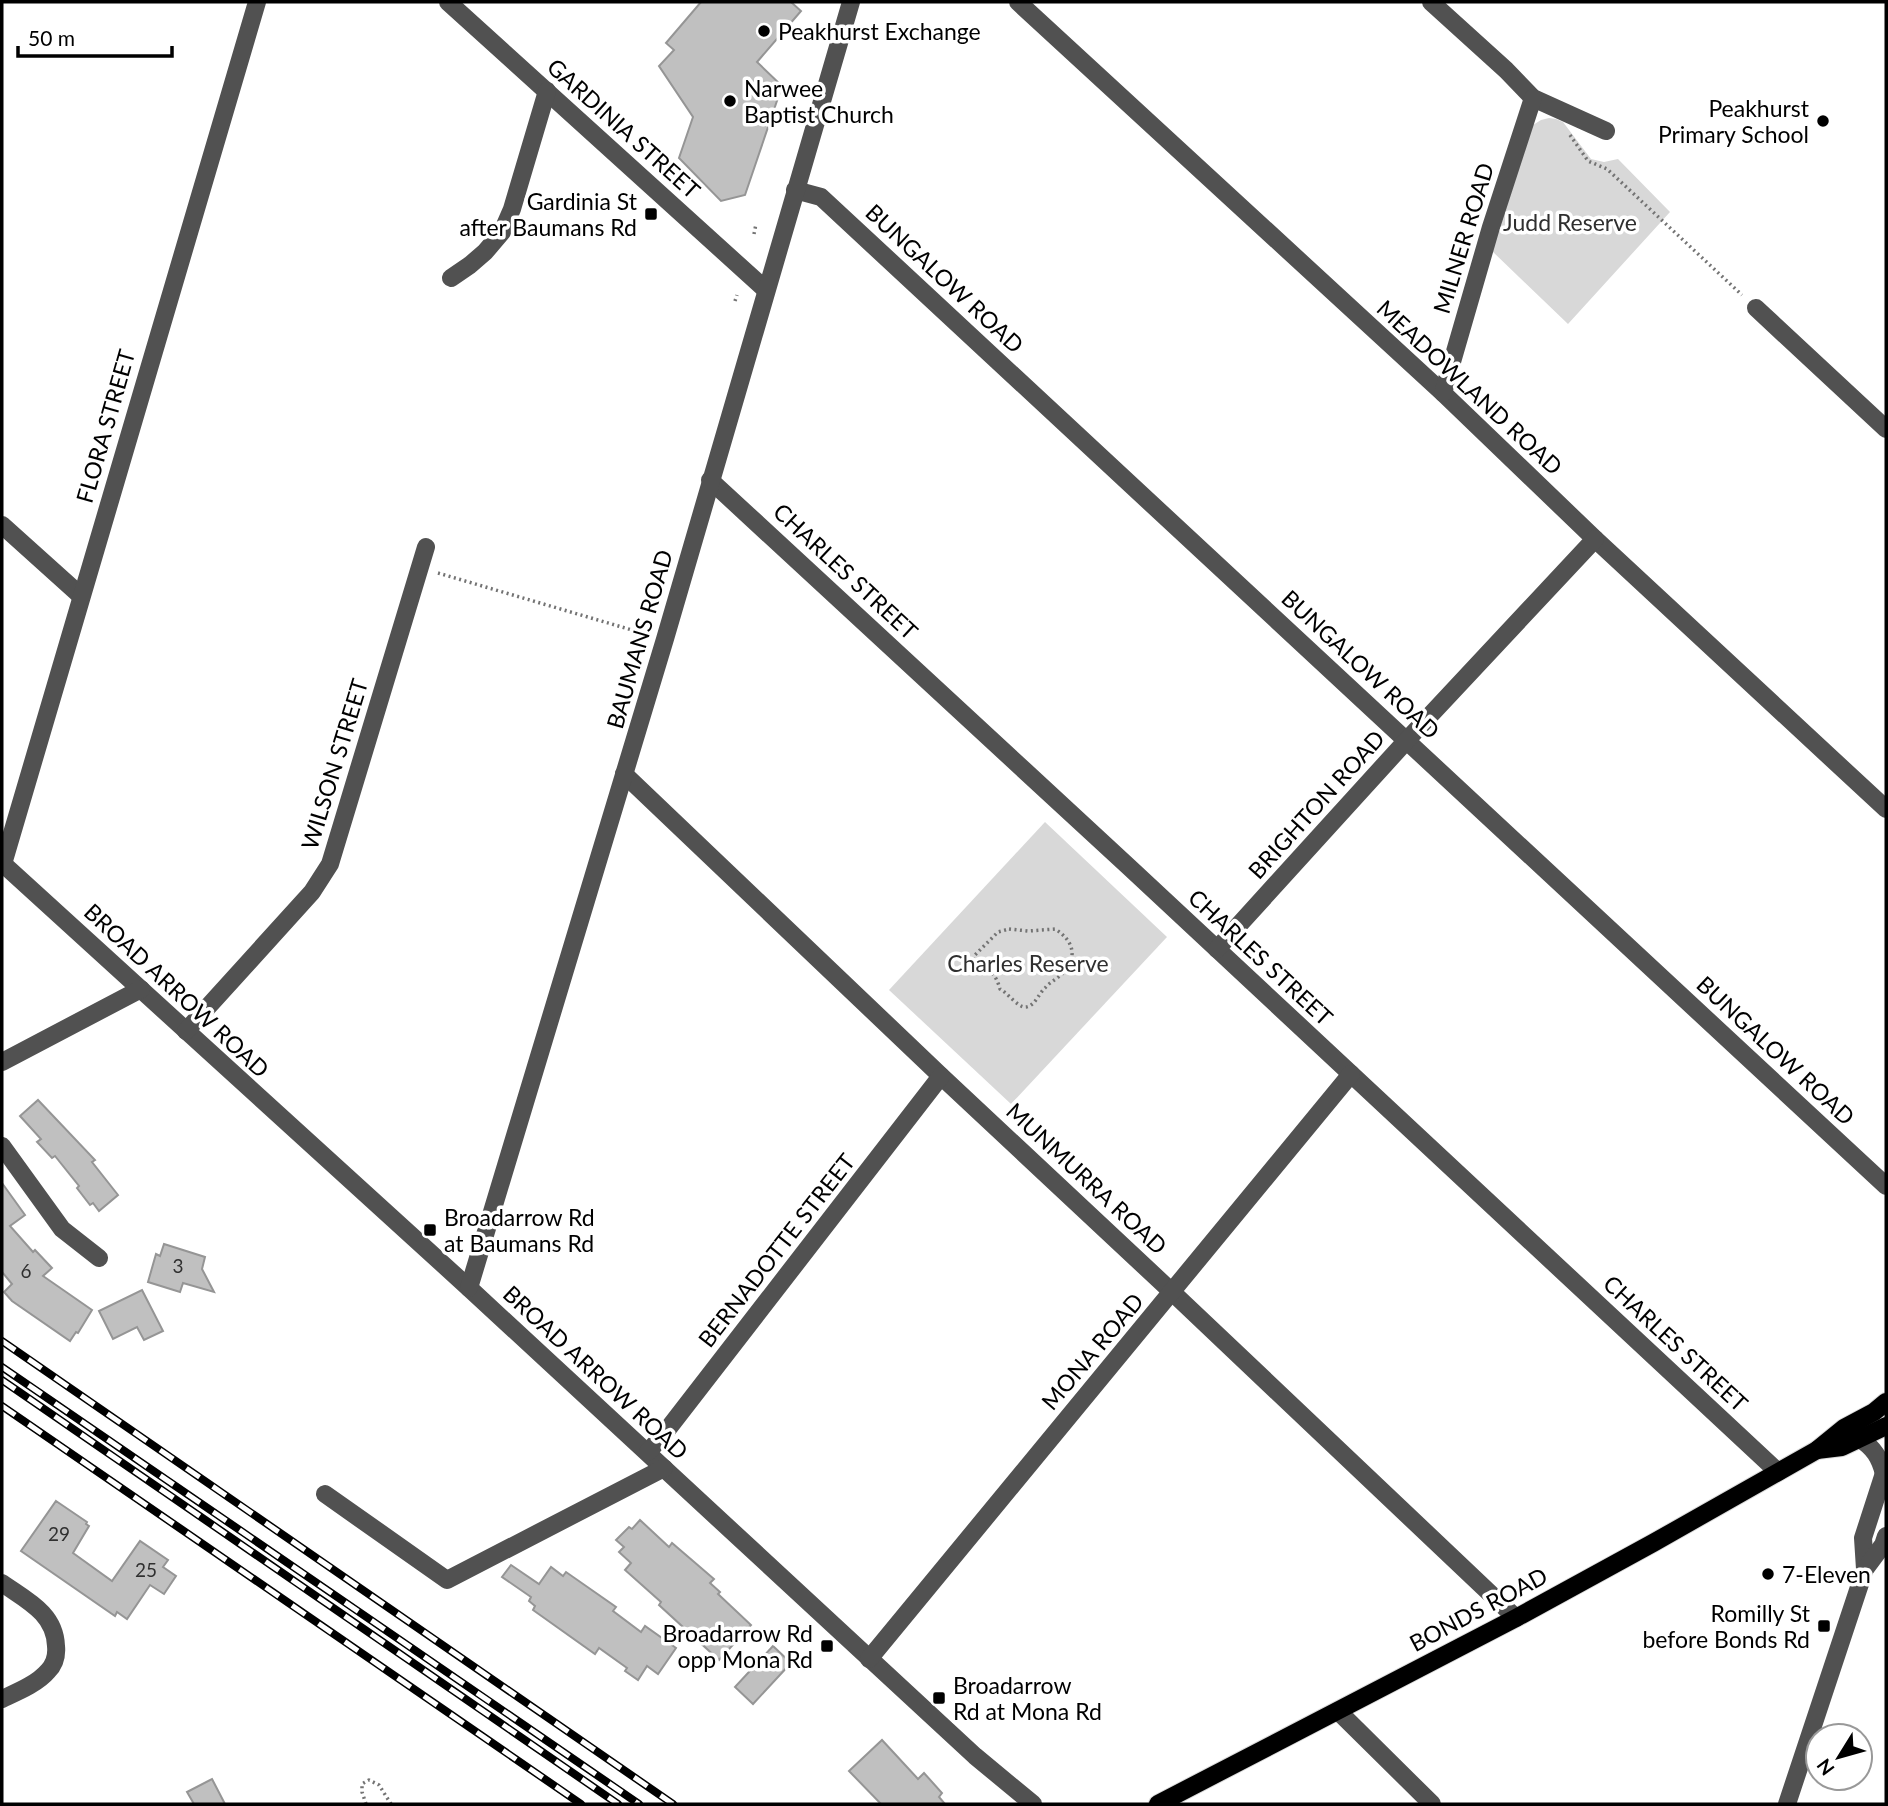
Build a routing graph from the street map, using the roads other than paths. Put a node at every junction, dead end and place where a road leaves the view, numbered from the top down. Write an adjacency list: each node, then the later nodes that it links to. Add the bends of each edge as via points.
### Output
1 (257, 2): 19 (street, FLORA STREET)
2 (448, 2): 6 (street, GARDINIA STREET)
3 (850, 2): 9 (street, BAUMANS ROAD)
4 (1018, 2): 13 (street, MEADOWLAND ROAD)
5 (1431, 2): 7 (street)
6 (547, 91): 10 (street, via 502,232 485,252); 11 (street, GARDINIA STREET)
7 (1533, 98): 8 (street); 13 (street, MILNER ROAD)
8 (1605, 131)
9 (795, 190): 11 (street, BAUMANS ROAD); 20 (street, BUNGALOW ROAD, via 821,197)
10 (450, 278)
11 (766, 290): 15 (street, BAUMANS ROAD)
12 (1756, 308): 14 (street)
13 (1443, 393): 17 (street, MEADOWLAND ROAD)
14 (1886, 429)
15 (710, 480): 21 (street, BAUMANS ROAD); 24 (street, CHARLES STREET)
16 (2, 525): 19 (street)
17 (1595, 538): 20 (street, BRIGHTON ROAD); 22 (street, MEADOWLAND ROAD)
18 (426, 547): 26 (street, WILSON STREET, via 330,864 312,892)
19 (81, 596): 23 (street, FLORA STREET)
20 (1407, 740): 24 (street, BRIGHTON ROAD); 31 (street, BUNGALOW ROAD)
21 (624, 774): 29 (street, MUNMURRA ROAD); 33 (street, BAUMANS ROAD)
22 (1886, 809)
23 (2, 864): 25 (street, BROAD ARROW ROAD)
24 (1217, 949): 28 (street, CHARLES STREET)
25 (141, 989): 26 (street, BROAD ARROW ROAD); 27 (street)
26 (186, 1031): 33 (street, BROAD ARROW ROAD)
27 (2, 1062)
28 (1351, 1074): 34 (street, MONA ROAD); 43 (street, CHARLES STREET)
29 (941, 1076): 34 (street, MUNMURRA ROAD); 40 (street, BERNADOTTE STREET)
30 (2, 1146): 32 (street, via 62,1229)
31 (1886, 1186)
32 (99, 1258)
33 (469, 1288): 40 (street, BROAD ARROW ROAD)
34 (1172, 1292): 48 (street, MUNMURRA ROAD); 49 (street, MONA ROAD)
35 (1886, 1401): 36 (main road); 39 (main road, BONDS ROAD)
36 (1886, 1414)
37 (1886, 1426): 38 (main road, BONDS ROAD)
38 (1860, 1439): 39 (main road, BONDS ROAD); 42 (street, via 1874,1450)
39 (1817, 1450): 43 (main road, BONDS ROAD)
40 (648, 1452): 41 (street, BROAD ARROW ROAD)
41 (664, 1468): 44 (street, via 447,1580); 49 (street, BROAD ARROW ROAD)
42 (1885, 1470): 46 (street, via 1863,1538)
43 (1778, 1472): 48 (main road, BONDS ROAD)
44 (325, 1494)
45 (1886, 1536): 46 (street)
46 (1865, 1569): 55 (street)
47 (2, 1583): 50 (street, via 48,1618 56,1640 55,1662 48,1671)
48 (1516, 1618): 51 (main road, BONDS ROAD)
49 (869, 1659): 52 (street, BROAD ARROW ROAD)
50 (2, 1699)
51 (1338, 1711): 53 (main road, BONDS ROAD); 54 (street)
52 (1033, 1804)
53 (1158, 1804)
54 (1432, 1804)
55 (1787, 1804)

